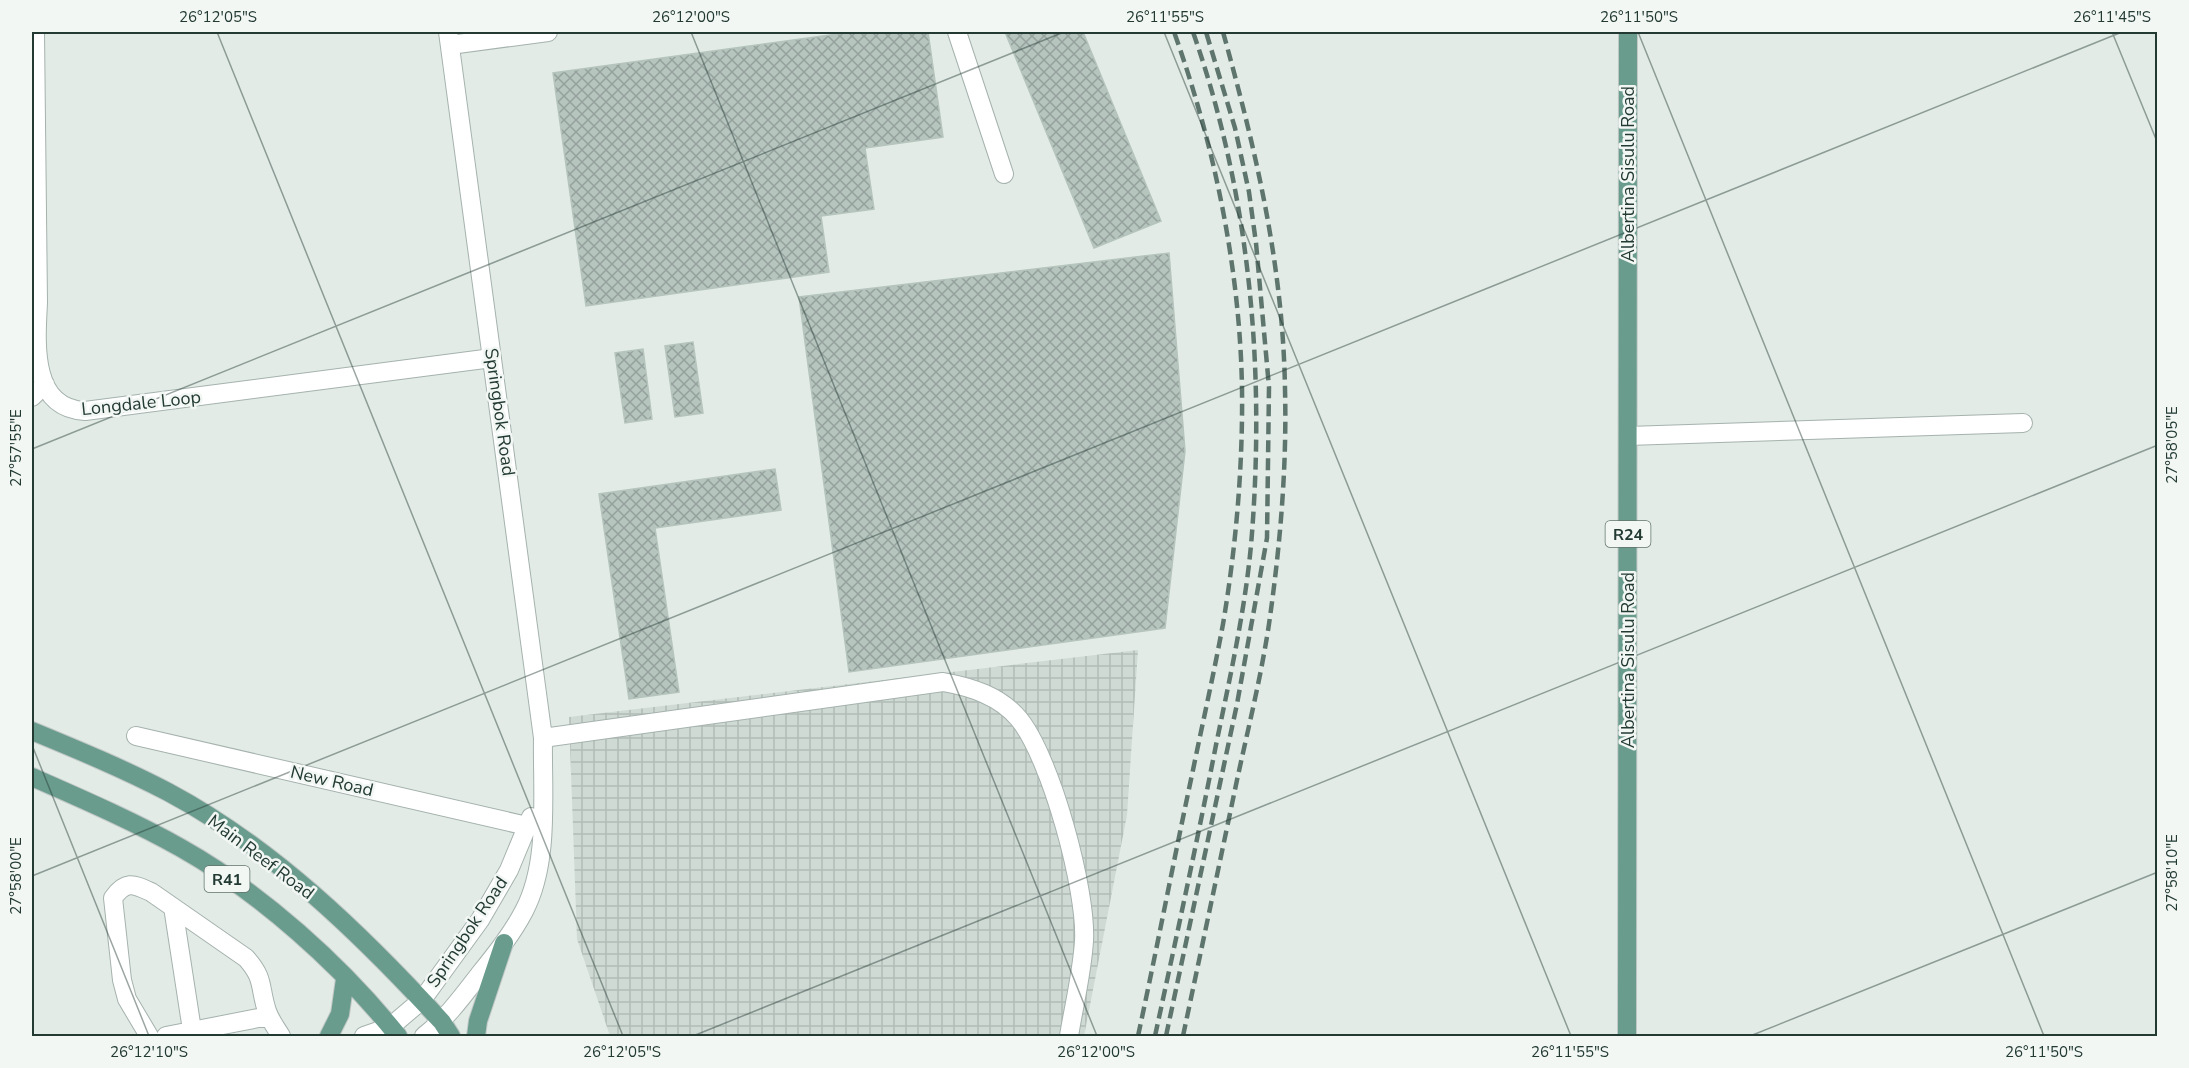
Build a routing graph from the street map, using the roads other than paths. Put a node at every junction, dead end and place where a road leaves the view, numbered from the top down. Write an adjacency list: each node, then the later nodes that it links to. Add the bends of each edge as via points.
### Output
1 (35, 32): 7 (street, Longdale Loop)
2 (548, 32): 5 (street)
3 (957, 32): 6 (street)
4 (1628, 32): 12 (main road, Albertina Sisulu Road / R24)
5 (449, 38): 8 (street, Springbok Road)
6 (1004, 174)
7 (35, 303): 9 (street, Longdale Loop, via 36,347)
8 (492, 357): 9 (street, Longdale Loop, via 85,411 72,411 60,405); 15 (street, Springbok Road)
9 (45, 384): 10 (street)
10 (32, 397)
11 (2023, 423): 12 (street)
12 (1628, 436): 35 (main road, Albertina Sisulu Road / R24)
13 (32, 731): 22 (main road, Main Reef Road / R41, via 106,761 170,793 228,829 339,917)
14 (136, 736): 18 (street, New Road)
15 (543, 738): 17 (street, Springbok Road); 34 (street, via 943,682 971,687 995,699 1018,718 1033,740 1058,809 1079,886 1084,941)
16 (32, 777): 21 (main road, Main Reef Road / R41, via 181,848 256,898 313,945)
17 (542, 793): 18 (street, Springbok Road); 20 (street, Springbok Road, via 540,858 533,887 525,910)
18 (527, 826): 22 (street, Springbok Road, via 509,870 480,920)
19 (173, 907): 23 (street, via 256,969); 25 (street); 27 (street, via 137,886 128,885 113,898 124,989)
20 (504, 943): 24 (street, Springbok Road); 33 (main road)
21 (345, 979): 26 (main road, Main Reef Road / R41); 30 (main road, via 340,1014)
22 (422, 1000): 24 (main road, Main Reef Road / R41); 26 (street, Springbok Road)
23 (269, 1016): 25 (street); 29 (street)
24 (447, 1029): 32 (street, Springbok Road)
25 (192, 1030): 28 (street)
26 (394, 1032): 31 (street)
27 (149, 1036)
28 (166, 1036)
29 (280, 1036)
30 (329, 1036)
31 (364, 1036)
32 (424, 1036)
33 (476, 1036)
34 (1069, 1036)
35 (1627, 1036)

